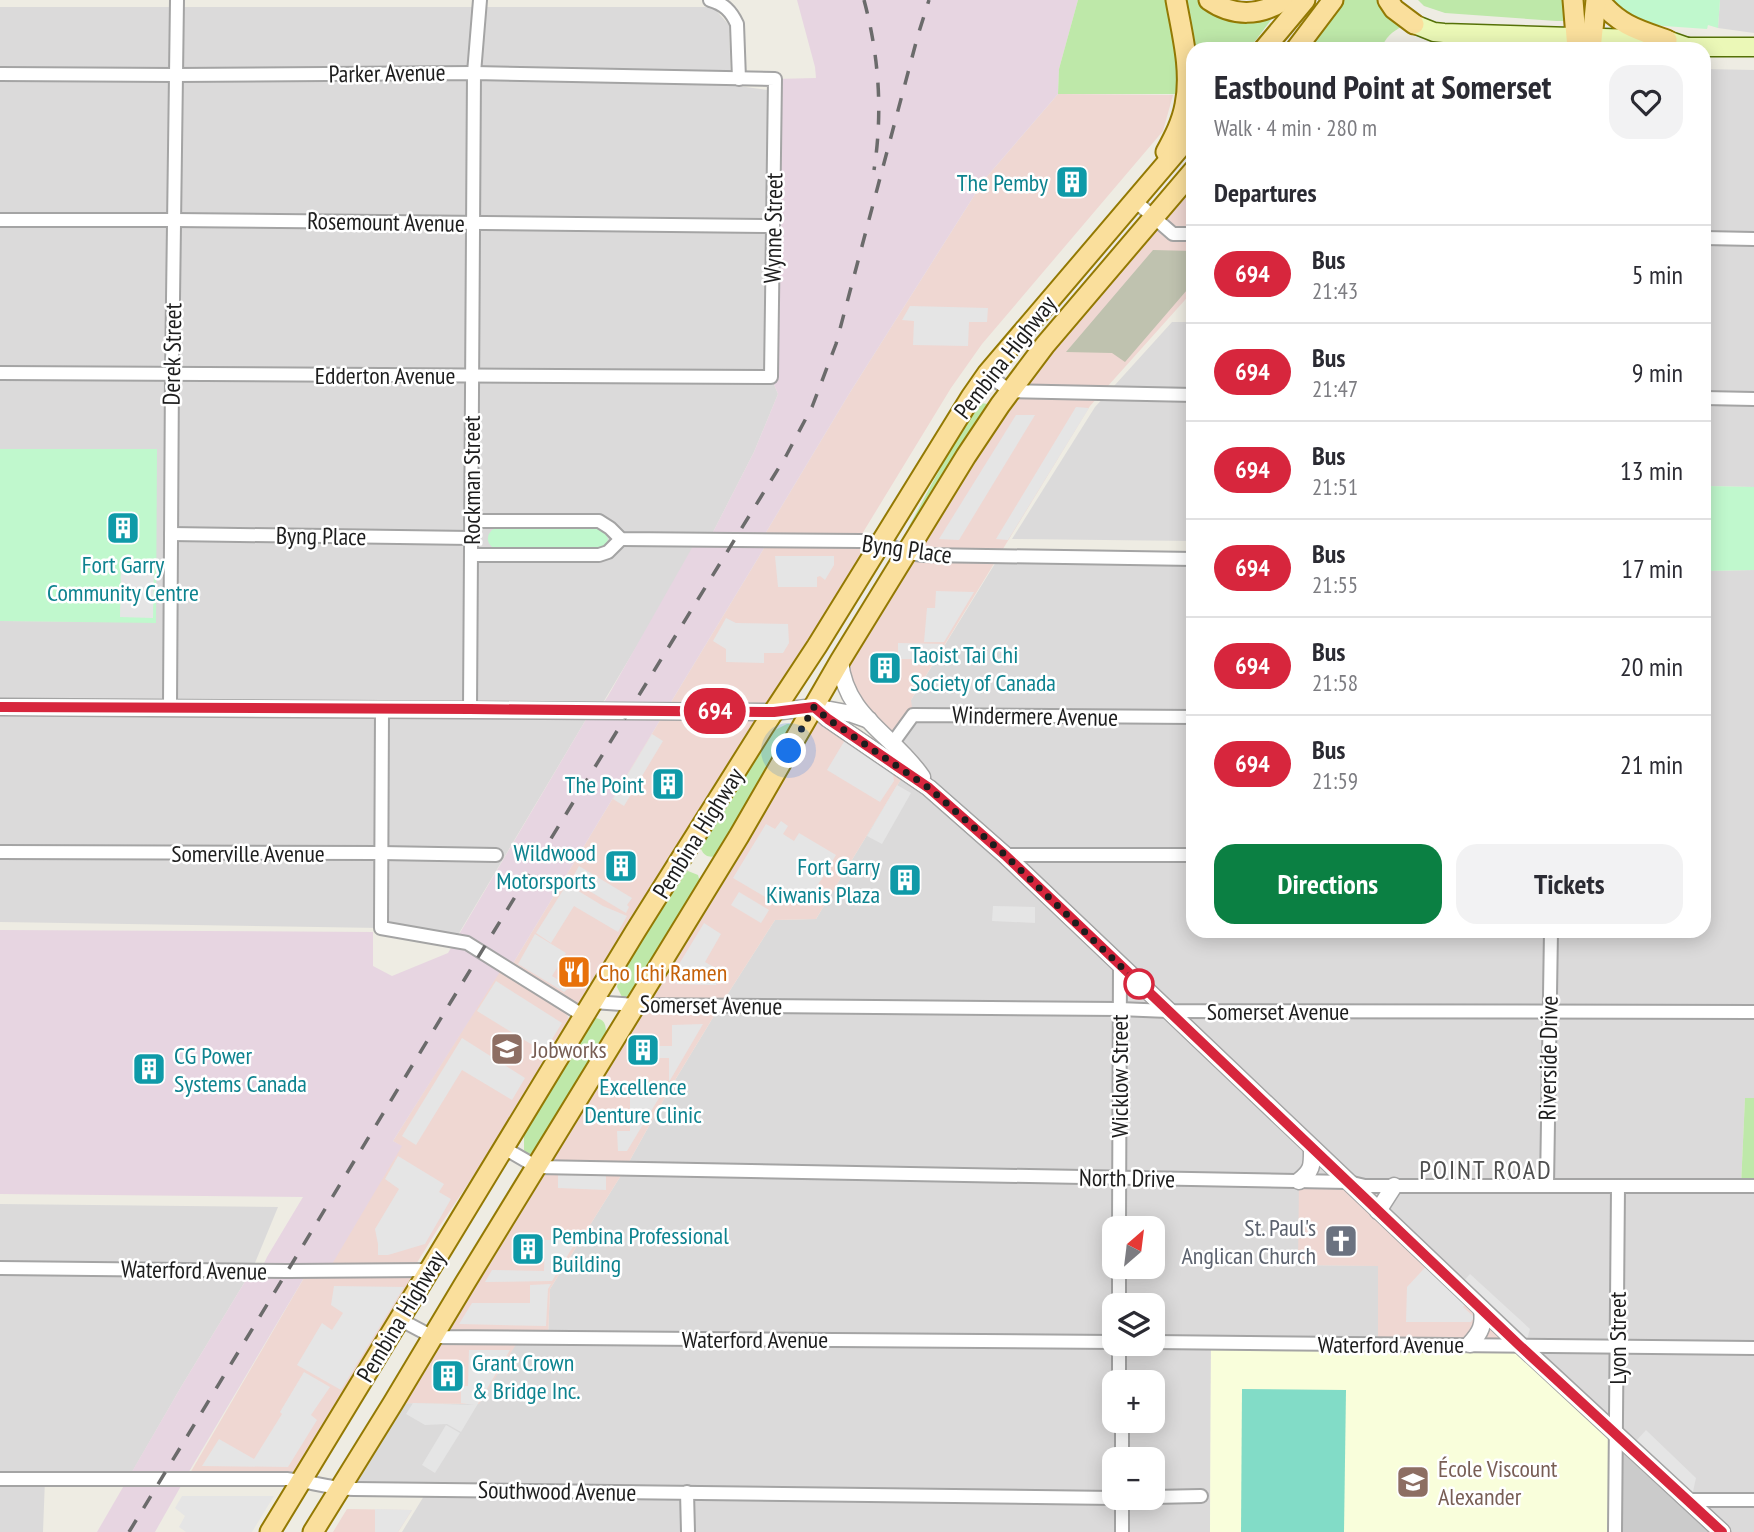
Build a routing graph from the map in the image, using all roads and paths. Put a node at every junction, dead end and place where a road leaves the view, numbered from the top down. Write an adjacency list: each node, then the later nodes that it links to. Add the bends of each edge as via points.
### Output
1 (177, 0): 24 (street, Derek Street)
2 (480, 0): 22 (street, Rockman Street)
3 (710, 0): 25 (street, via 725,7 737,24)
4 (1176, 0): 21 (main road)
5 (1209, 0): 6 (main road, via 1239,13 1258,12)
6 (1284, 0)
7 (1305, 0): 13 (main road)
8 (1333, 0): 14 (main road)
9 (1388, 0): 12 (main road)
10 (1573, 0): 16 (main road)
11 (1597, 0): 17 (main road); 18 (main road, via 1627,25)
12 (1414, 24): 15 (main road, via 1434,32)
13 (1270, 42)
14 (1301, 42)
15 (1570, 42)
16 (1584, 42)
17 (1584, 42)
18 (1670, 42)
19 (1711, 46): 20 (main road)
20 (1754, 47)
21 (1186, 70)
22 (474, 72): 24 (street, Parker Avenue); 25 (street, Parker Avenue); 35 (street, Rockman Street)
23 (0, 74): 24 (street, Parker Avenue)
24 (175, 75): 34 (street, Derek Street)
25 (738, 79): 26 (street, Parker Avenue)
26 (775, 79): 36 (street, Wynne Street)
27 (1186, 94): 30 (main road, via 1174,138)
28 (1186, 140): 30 (main road, Pembina Highway)
29 (1186, 179): 32 (main road, Pembina Highway)
30 (1152, 180): 31 (main road, Pembina Highway)
31 (1134, 200): 32 (street); 42 (main road, Pembina Highway)
32 (1154, 216): 37 (street, via 1173,234); 45 (main road, Pembina Highway)
33 (0, 220): 34 (street, Rosemount Avenue)
34 (174, 220): 35 (street, Rosemount Avenue); 41 (street, Derek Street)
35 (474, 223): 36 (street, Rosemount Avenue); 43 (street, Rockman Street)
36 (773, 226): 44 (street, Wynne Street)
37 (1186, 234)
38 (1711, 238): 39 (street)
39 (1754, 239)
40 (0, 373): 41 (street, Edderton Avenue)
41 (172, 374): 43 (street, Edderton Avenue); 50 (street, Derek Street)
42 (987, 374): 45 (street); 53 (main road, Pembina Highway)
43 (472, 376): 44 (street, Edderton Avenue); 49 (street, Rockman Street)
44 (771, 377)
45 (1010, 391): 46 (street); 54 (main road, Pembina Highway)
46 (1186, 395)
47 (1711, 398): 48 (street)
48 (1754, 398)
49 (471, 520): 51 (street, Rockman Street); 52 (street, via 598,521)
50 (171, 534): 51 (street, Byng Place); 60 (street, Derek Street)
51 (471, 538): 55 (street, Rockman Street)
52 (621, 539): 53 (street, Byng Place); 55 (street, Byng Place, via 599,555)
53 (880, 542): 54 (street, Byng Place); 57 (main road, Pembina Highway)
54 (907, 553): 56 (street, Byng Place); 58 (main road, Pembina Highway)
55 (471, 555): 63 (street, Rockman Street)
56 (1186, 559)
57 (817, 646): 61 (main road); 64 (main road, Pembina Highway)
58 (841, 662): 61 (main road, Pembina Highway); 66 (street, via 845,687)
59 (0, 706): 60 (street)
60 (170, 707): 62 (street)
61 (814, 707): 64 (street); 66 (street); 68 (street); 77 (main road, Pembina Highway)
62 (382, 709): 63 (street); 71 (street)
63 (470, 709): 64 (street)
64 (774, 712): 78 (main road, Pembina Highway)
65 (1186, 718): 67 (street, Windermere Avenue, via 913,715)
66 (869, 720): 67 (street)
67 (892, 744): 68 (street); 69 (street)
68 (869, 747): 69 (street)
69 (929, 788): 73 (street)
70 (0, 852): 71 (street, Somerville Avenue)
71 (381, 853): 72 (street, Somerville Avenue); 78 (street, via 381,928 467,943)
72 (496, 855)
73 (1005, 855): 74 (street); 76 (street)
74 (1186, 855)
75 (1551, 938): 81 (street, Riverside Drive)
76 (1120, 965): 79 (street, Wicklow Street); 80 (street)
77 (636, 1005): 78 (street, Somerset Avenue); 79 (street, Somerset Avenue); 85 (main road, Pembina Highway)
78 (589, 1009): 83 (main road, Pembina Highway)
79 (1119, 1009): 80 (street, Somerset Avenue); 86 (street, Wicklow Street)
80 (1168, 1011): 81 (street, Somerset Avenue); 84 (street)
81 (1549, 1012): 82 (street, Somerset Avenue); 89 (street, Riverside Drive)
82 (1754, 1012)
83 (504, 1148): 85 (street, North Drive); 96 (main road, Pembina Highway)
84 (1312, 1148): 87 (street, via 1312,1166); 88 (street)
85 (537, 1167): 86 (street, North Drive); 99 (main road, Pembina Highway)
86 (1119, 1178): 87 (street, North Drive); 94 (street, Wicklow Street)
87 (1300, 1181): 88 (street, North Drive)
88 (1348, 1182): 90 (street, North Drive); 93 (street)
89 (1547, 1185): 90 (street, North Drive); 92 (street, North Drive)
90 (1394, 1186): 93 (street)
91 (1754, 1186): 92 (street, North Drive)
92 (1618, 1187): 104 (street, Lyon Street)
93 (1378, 1211): 97 (street)
94 (1119, 1216)
95 (0, 1268): 96 (street, Waterford Avenue)
96 (429, 1270): 98 (main road, Pembina Highway)
97 (1482, 1309): 102 (street, via 1484,1322); 103 (street)
98 (399, 1319): 99 (street, Waterford Avenue); 108 (main road, Pembina Highway)
99 (433, 1337): 101 (street, Waterford Avenue); 109 (main road, Pembina Highway)
100 (1165, 1342): 102 (street, Waterford Avenue)
101 (1102, 1343)
102 (1470, 1344): 103 (street, Waterford Avenue)
103 (1519, 1345): 104 (street, Waterford Avenue); 106 (street)
104 (1617, 1346): 105 (street, Waterford Avenue); 106 (street, Lyon Street)
105 (1754, 1348)
106 (1616, 1432): 114 (street); 121 (street, Lyon Street)
107 (0, 1479): 108 (street, Southwood Avenue)
108 (301, 1480): 109 (street, Southwood Avenue); 117 (main road, Pembina Highway)
109 (340, 1489): 110 (street, Southwood Avenue); 118 (main road, Pembina Highway)
110 (687, 1492): 113 (street, Southwood Avenue); 119 (street)
111 (1201, 1496): 112 (street)
112 (1165, 1497)
113 (1102, 1498)
114 (1688, 1500): 115 (street); 122 (street)
115 (1754, 1500)
116 (1122, 1510): 120 (street)
117 (270, 1532)
118 (313, 1532)
119 (688, 1532)
120 (1122, 1532)
121 (1615, 1532)
122 (1722, 1532)

